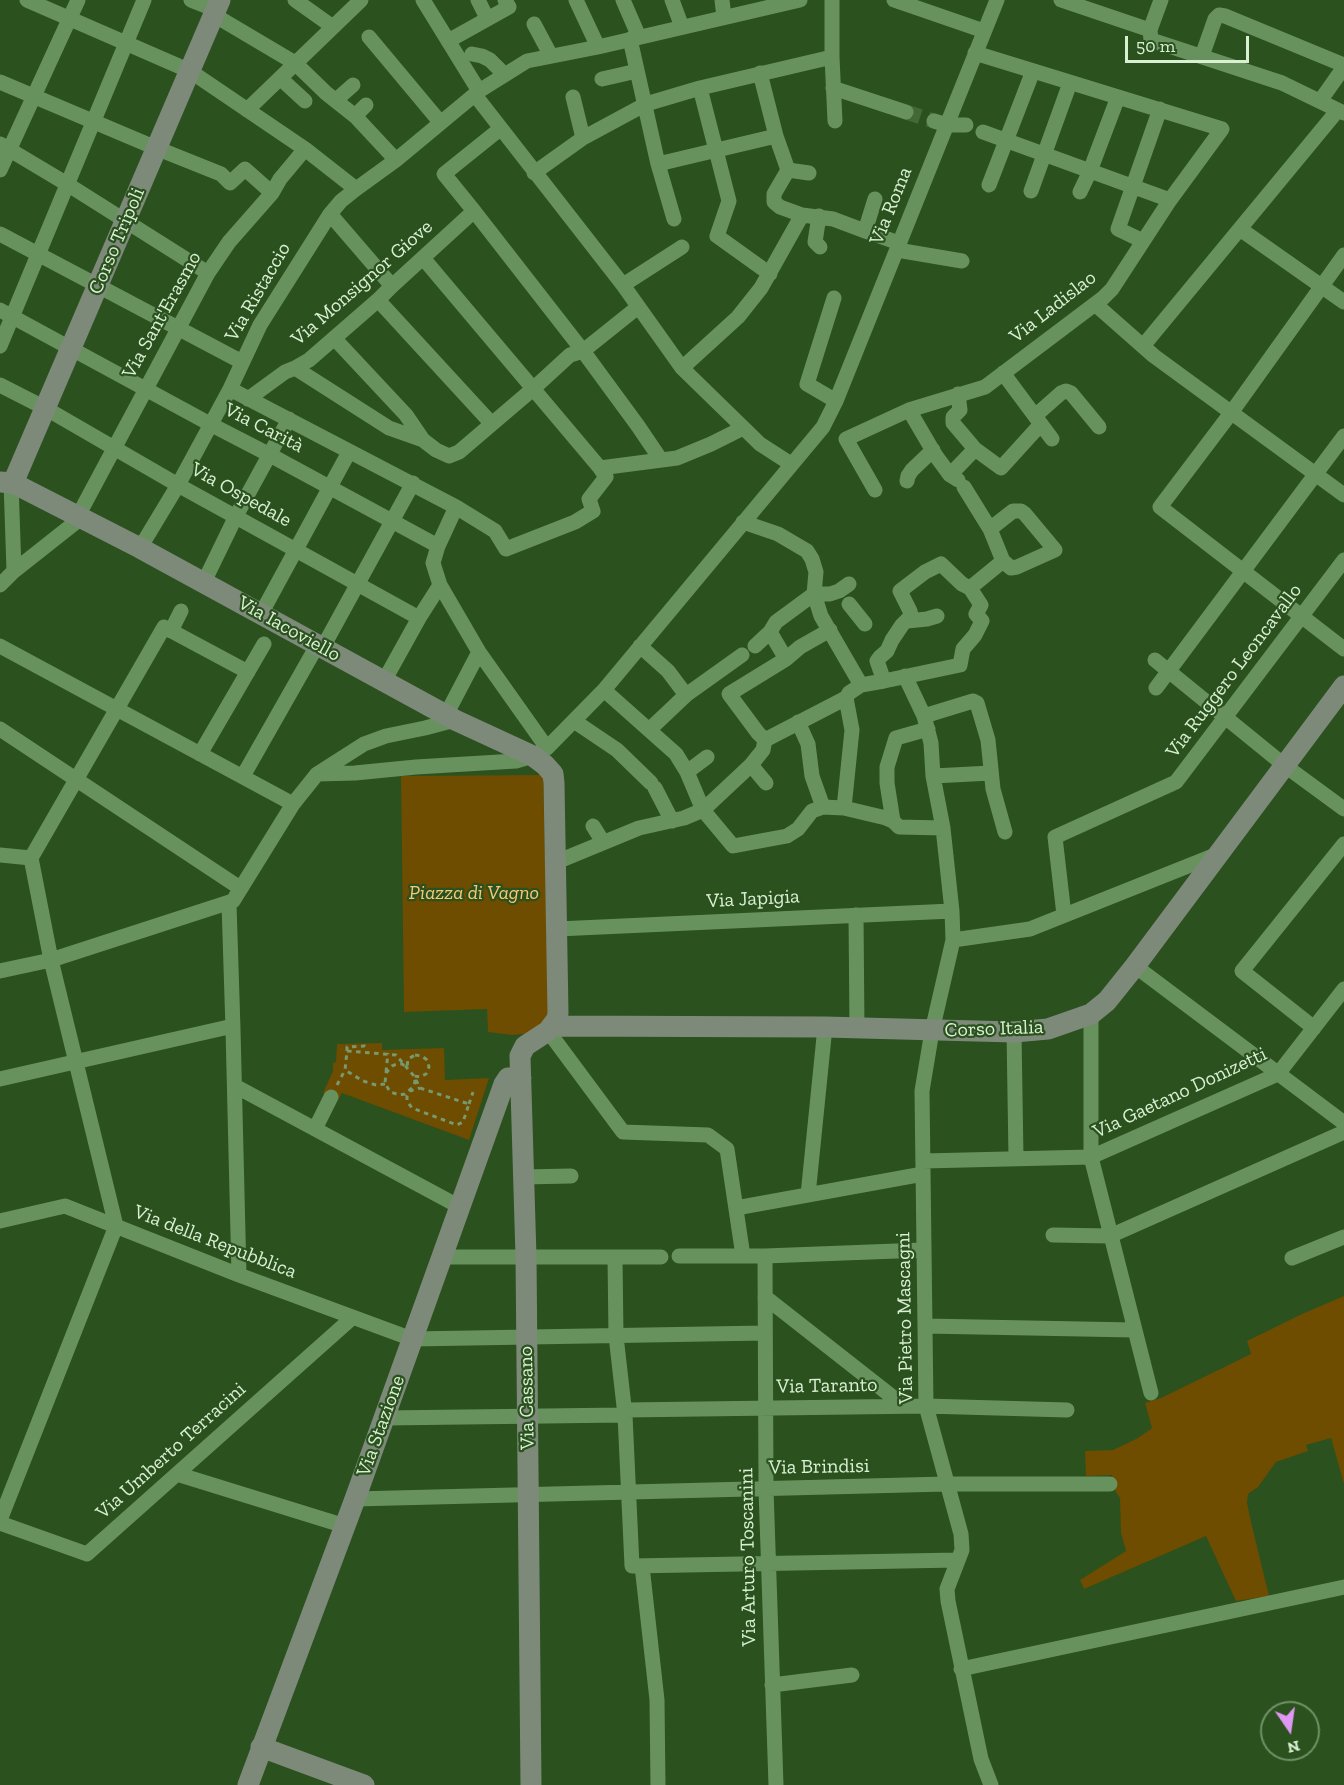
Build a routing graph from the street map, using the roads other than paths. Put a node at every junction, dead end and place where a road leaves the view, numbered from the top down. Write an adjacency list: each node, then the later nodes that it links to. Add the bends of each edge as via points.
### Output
1 (27, 0): 23 (street)
2 (78, 0): 23 (street)
3 (144, 0): 32 (street)
4 (191, 0): 20 (street)
5 (296, 0): 25 (street)
6 (361, 0): 25 (street)
7 (423, 0): 31 (street)
8 (478, 0): 22 (street)
9 (505, 0): 22 (street, via 509,7)
10 (576, 0): 33 (street)
11 (623, 0): 30 (street)
12 (672, 0): 26 (street)
13 (722, 0): 21 (street)
14 (801, 0): 21 (street, Via Ristaccio)
15 (832, 0): 38 (street)
16 (894, 0): 28 (street)
17 (997, 0): 28 (street, Via Roma)
18 (1061, 0): 27 (street)
19 (1161, 0): 27 (street)
20 (217, 8): 39 (street); 41 (main road, Corso Tripoli)
21 (724, 17): 26 (street, Via Ristaccio)
22 (487, 18): 31 (street)
23 (69, 19): 32 (street); 53 (street)
24 (534, 24): 36 (street)
25 (333, 27): 39 (street)
26 (682, 27): 30 (street, Via Ristaccio)
27 (1150, 30): 37 (street, via 1151,40)
28 (984, 31): 34 (street, Via Roma)
29 (369, 37): 69 (street)
30 (635, 38): 33 (street, Via Ristaccio); 42 (street)
31 (448, 41): 54 (street)
32 (126, 44): 41 (street); 67 (street)
33 (598, 47): 36 (street, Via Ristaccio)
34 (975, 53): 43 (street); 70 (street, Via Roma)
35 (472, 54): 44 (street, via 490,60)
36 (551, 56): 44 (street, Via Ristaccio, via 527,61)
37 (1202, 56): 40 (street, via 1220,15); 59 (street, via 1282,83)
38 (832, 57): 45 (street); 52 (street)
39 (296, 63): 46 (street); 57 (street)
40 (1344, 66): 59 (street)
41 (190, 70): 62 (street); 78 (main road, Corso Tripoli)
42 (637, 71): 47 (street); 60 (street)
43 (1033, 71): 49 (street); 76 (street)
44 (504, 74): 54 (street, Via Ristaccio)
45 (760, 74): 51 (street); 74 (street)
46 (280, 78): 58 (street); 62 (street)
47 (602, 79)
48 (0, 82): 53 (street)
49 (1070, 83): 56 (street); 81 (street)
50 (353, 85): 57 (street)
51 (700, 88): 60 (street); 80 (street)
52 (833, 88): 64 (street); 68 (street)
53 (34, 96): 67 (street); 77 (street)
54 (473, 96): 69 (street, Via Ristaccio); 72 (street)
55 (573, 97): 75 (street)
56 (1118, 97): 63 (street); 86 (street)
57 (336, 100): 66 (street)
58 (305, 101)
59 (1320, 101): 65 (street)
60 (646, 104): 75 (street); 83 (street)
61 (366, 105): 66 (street)
62 (247, 110): 79 (street)
63 (1160, 110): 91 (street); 97 (street, Via Ladislao, via 1222,129)
64 (906, 111)
65 (1341, 112): 104 (street)
66 (355, 116): 82 (street)
67 (93, 121): 78 (street); 89 (street)
68 (835, 121)
69 (440, 122): 82 (street, Via Ristaccio)
70 (940, 123): 71 (street); 110 (street, Via Roma)
71 (966, 125)
72 (500, 129): 87 (street); 98 (street, via 444,174)
73 (983, 132): 76 (street)
74 (776, 136): 80 (street); 85 (street)
75 (583, 138): 87 (street)
76 (1006, 141): 81 (street); 90 (street)
77 (5, 147): 84 (street); 89 (street)
78 (156, 148): 95 (street, via 221,174 230,183 245,169); 103 (main road, Corso Tripoli)
79 (305, 149): 92 (street); 95 (street, Via Sant'Erasmo)
80 (716, 151): 83 (street); 116 (street, via 729,201 717,236)
81 (1045, 155): 86 (street); 93 (street)
82 (396, 160): 92 (street, Via Ristaccio)
83 (658, 164): 102 (street)
84 (0, 170)
85 (788, 170): 88 (street); 100 (street, via 774,194 774,202)
86 (1090, 171): 91 (street); 94 (street)
87 (534, 173): 118 (street)
88 (809, 173)
89 (67, 184): 103 (street); 111 (street)
90 (988, 185)
91 (1132, 188): 97 (street); 107 (street, via 1118,229)
92 (356, 189): 99 (street, Via Ristaccio)
93 (1031, 191)
94 (1080, 192)
95 (272, 193): 115 (street, Via Sant'Erasmo)
96 (875, 199): 105 (street)
97 (1170, 200): 107 (street, Via Ladislao)
98 (474, 211): 113 (street, Via Monsignor Giove); 132 (street)
99 (330, 214): 119 (street); 133 (street, Via Ristaccio, via 260,325)
100 (802, 215): 101 (street); 116 (street)
101 (819, 216): 105 (street); 109 (street, via 815,242)
102 (674, 219)
103 (125, 220): 115 (street); 117 (main road, Corso Tripoli)
104 (1240, 229): 120 (street); 130 (street)
105 (865, 231): 110 (street)
106 (0, 234): 111 (street)
107 (1143, 241): 124 (street, Via Ladislao, via 1112,289)
108 (682, 247): 118 (street)
109 (820, 247)
110 (898, 247): 114 (street); 143 (street, Via Roma)
111 (38, 254): 117 (street); 126 (street)
112 (1344, 255): 120 (street)
113 (423, 258): 119 (street, Via Monsignor Giove); 139 (street)
114 (962, 261)
115 (208, 273): 127 (street, Via Sant'Erasmo)
116 (770, 274): 135 (street, via 738,316)
117 (98, 285): 127 (street); 131 (main road, Corso Tripoli)
118 (623, 285): 125 (street)
119 (392, 286): 122 (street, Via Monsignor Giove)
120 (1322, 286): 123 (street); 146 (street)
121 (834, 298): 143 (street, via 807,384)
122 (378, 300): 128 (street, Via Monsignor Giove); 150 (street)
123 (1344, 302)
124 (1095, 304): 130 (street); 136 (street, Via Ladislao)
125 (638, 307): 132 (street, Via Monsignor Giove); 135 (street)
126 (6, 313): 129 (street); 131 (street, Via Carità)
127 (178, 328): 133 (street); 138 (street, Via Sant'Erasmo)
128 (334, 338): 134 (street, Via Monsignor Giove); 157 (street, via 406,415)
129 (0, 346)
130 (1143, 346): 146 (street)
131 (71, 348): 138 (street, Via Carità); 144 (main road, Corso Tripoli)
132 (583, 351): 139 (street, Via Monsignor Giove, via 570,355); 163 (street)
133 (242, 362): 140 (street, Via Ristaccio)
134 (295, 368): 142 (street); 157 (street, Via Monsignor Giove, via 389,428)
135 (682, 368): 153 (street)
136 (1003, 373): 141 (street, Via Ladislao, via 985,387); 148 (street)
137 (0, 385): 144 (street, Via Ospedale)
138 (146, 388): 149 (street, Via Carità); 158 (street, Via Sant'Erasmo)
139 (534, 388): 150 (street, Via Monsignor Giove); 165 (street)
140 (230, 389): 142 (street); 149 (street, Via Ristaccio)
141 (958, 394): 145 (street, Via Ladislao); 159 (street, via 960,410 953,423)
142 (248, 399): 147 (street)
143 (836, 400): 151 (street, Via Roma)
144 (45, 408): 158 (street, Via Ospedale); 169 (main road, Corso Tripoli)
145 (909, 410): 155 (street, Via Ladislao); 160 (street)
146 (1231, 413): 166 (street); 187 (street, via 1160,507)
147 (289, 419): 161 (street); 162 (street)
148 (1038, 420): 152 (street, via 1066,392); 156 (street); 159 (street, via 1001,468)
149 (210, 424): 162 (street, Via Carità); 171 (street, Via Ristaccio)
150 (492, 424): 157 (street, Via Monsignor Giove, via 449,456)
151 (823, 427): 155 (street); 164 (street, Via Roma)
152 (1099, 427)
153 (743, 428): 163 (street, via 677,458); 164 (street)
154 (1344, 436): 166 (street)
155 (846, 439): 173 (street)
156 (1052, 439)
157 (423, 440)
158 (114, 448): 171 (street, Via Ospedale); 177 (street, Via Sant'Erasmo)
159 (975, 449): 168 (street)
160 (933, 450): 167 (street, via 912,470); 168 (street)
161 (349, 452): 170 (street); 172 (street)
162 (270, 454): 172 (street, Via Carità); 176 (street)
163 (660, 460): 165 (street)
164 (791, 464): 179 (street, Via Roma)
165 (603, 473): 175 (street, via 589,499 593,511 506,549 495,531)
166 (1315, 475): 174 (street); 187 (street)
167 (907, 481)
168 (957, 481): 180 (street)
169 (8, 482): 177 (main road, Via Iacoviello); 186 (street)
170 (413, 483): 175 (street); 178 (street)
171 (178, 485): 176 (street, Via Ospedale); 182 (street, Via Ristaccio)
172 (330, 487): 178 (street, Via Carità); 183 (street)
173 (875, 490)
174 (1344, 495)
175 (456, 507): 181 (street)
176 (236, 516): 183 (street, Via Ospedale); 188 (street)
177 (80, 517): 182 (main road, Via Iacoviello); 186 (street)
178 (393, 521): 181 (street, Via Carità); 189 (street)
179 (743, 522): 193 (street, via 778,534 807,551 816,572); 207 (street, Via Roma)
180 (990, 529): 185 (street); 185 (street, via 1013,511 1021,511 1055,550 1017,567 1011,568)
181 (438, 546): 191 (street, via 433,563)
182 (140, 548): 188 (main road, Via Iacoviello)
183 (296, 549): 189 (street, Via Ospedale); 195 (street)
184 (1344, 560): 197 (street, Via Ruggero Leoncavallo)
185 (1003, 561): 192 (street)
186 (14, 571): 190 (street)
187 (1244, 571): 197 (street); 214 (street)
188 (204, 582): 195 (main road, Via Iacoviello)
189 (357, 584): 198 (street, Via Ospedale); 206 (street)
190 (0, 585)
191 (440, 585): 198 (street); 210 (street)
192 (970, 588): 199 (street, via 945,566 937,565 900,591 910,611); 216 (street, via 981,605 976,614 982,621 963,650 960,665)
193 (814, 594): 200 (street, via 845,594); 202 (street); 203 (street, via 776,622)
194 (181, 611): 201 (street)
195 (261, 614): 206 (main road, Via Iacoviello)
196 (937, 616): 199 (street)
197 (1301, 617): 209 (street); 227 (street, Via Ruggero Leoncavallo)
198 (419, 618): 217 (street)
199 (907, 621): 218 (street, via 877,661)
200 (865, 624)
201 (167, 629): 215 (street); 225 (street)
202 (830, 630): 212 (street); 219 (street)
203 (770, 632): 208 (street); 212 (street)
204 (264, 644): 215 (street)
205 (0, 646): 225 (street)
206 (320, 646): 217 (main road, Via Iacoviello); 242 (street)
207 (640, 646): 222 (street, Via Roma); 223 (street, via 668,671)
208 (755, 646)
209 (1344, 649)
210 (479, 652): 226 (street); 234 (street)
211 (742, 655): 223 (street)
212 (786, 659): 233 (street, via 729,694)
213 (1155, 660): 214 (street)
214 (1169, 671): 221 (street); 227 (street)
215 (248, 672): 235 (street)
216 (905, 676): 218 (street); 230 (street, Via Pietro Mascagni)
217 (384, 681): 226 (main road, Via Iacoviello)
218 (884, 681): 219 (street)
219 (861, 685): 224 (street)
220 (1344, 686): 238 (main road, Corso Italia)
221 (1156, 688)
222 (604, 690): 228 (street, Via Roma); 232 (street)
223 (686, 695): 232 (street)
224 (846, 698): 229 (street); 248 (street, via 852,730)
225 (117, 709): 235 (street); 244 (street)
226 (450, 717): 234 (main road, Via Iacoviello); 241 (street, via 425,729 364,744)
227 (1225, 717): 238 (street); 266 (street, Via Ruggero Leoncavallo, via 1176,782 1055,837)
228 (574, 722): 234 (street, Via Roma); 251 (street, via 617,750 653,786)
229 (798, 722): 233 (street); 247 (street, via 808,744 812,776)
230 (926, 723): 240 (street, via 976,702 988,740); 243 (street, Via Pietro Mascagni); 252 (street, via 896,738 886,767)
231 (0, 729): 244 (street)
232 (649, 730): 239 (street, via 676,754)
233 (765, 740): 237 (street, via 763,750)
234 (540, 752): 241 (street, via 516,761); 261 (main road, Via Iacoviello, via 553,774)
235 (200, 754): 242 (street)
236 (707, 758): 239 (street)
237 (751, 765): 245 (street); 250 (street)
238 (1284, 765): 249 (street); 258 (main road, Corso Italia)
239 (687, 772): 250 (street)
240 (991, 772): 243 (street); 255 (street)
241 (317, 774): 246 (street)
242 (243, 776): 246 (street)
243 (933, 776): 254 (street, Via Pietro Mascagni)
244 (76, 780): 260 (street); 262 (street)
245 (766, 783)
246 (293, 804): 262 (street)
247 (823, 807): 248 (street); 250 (street, via 812,811 787,836 733,846)
248 (844, 808): 252 (street)
249 (1344, 809)
250 (703, 810): 251 (street)
251 (672, 821): 256 (street)
252 (893, 821): 254 (street, via 899,827)
253 (593, 826): 256 (street)
254 (944, 828): 264 (street, Via Pietro Mascagni)
255 (1005, 832)
256 (603, 842): 261 (street)
257 (1344, 844): 277 (street, via 1242,971)
258 (1218, 854): 266 (street); 270 (main road, Corso Italia)
259 (0, 855): 260 (street)
260 (30, 858): 269 (street)
261 (554, 863): 267 (main road)
262 (240, 888): 263 (street)
263 (229, 903): 269 (street); 274 (street)
264 (952, 911): 265 (street, Via Japigia); 268 (street, Via Pietro Mascagni)
265 (856, 915): 267 (street, Via Japigia); 276 (street)
266 (1064, 915): 268 (street, via 1030,929)
267 (556, 929): 278 (main road, via 558,1013)
268 (953, 940): 279 (street, Via Pietro Mascagni)
269 (51, 960): 271 (street); 281 (street)
270 (1135, 966): 273 (main road, Corso Italia); 282 (street)
271 (0, 971)
272 (1344, 989): 277 (street, Via Gaetano Donizetti)
273 (1091, 1014): 280 (main road, Corso Italia, via 1048,1029); 290 (street)
274 (233, 1026): 281 (street); 285 (street)
275 (825, 1028): 276 (main road, Corso Italia); 278 (main road, Corso Italia); 295 (street)
276 (857, 1028): 279 (main road, Corso Italia)
277 (1314, 1028): 282 (street, Via Gaetano Donizetti)
278 (550, 1029): 283 (main road, Via Cassano, via 522,1051); 297 (street, via 623,1132 708,1136 727,1149)
279 (932, 1031): 280 (main road, Corso Italia); 292 (street, Via Pietro Mascagni, via 922,1090)
280 (1014, 1032): 291 (street)
281 (76, 1062): 284 (street); 299 (street)
282 (1278, 1074): 287 (street); 290 (street, Via Gaetano Donizetti)
283 (521, 1078): 294 (main road, Via Cassano); 296 (main road, Via Stazione, via 508,1078 504,1084)
284 (0, 1079)
285 (235, 1086): 288 (street); 312 (street)
286 (331, 1097): 288 (street)
287 (1344, 1123)
288 (315, 1129): 296 (street)
289 (1344, 1132): 301 (street)
290 (1091, 1157): 291 (street, Via Gaetano Donizetti); 301 (street)
291 (1016, 1158): 292 (street, Via Gaetano Donizetti)
292 (923, 1167): 295 (street, Via Gaetano Donizetti); 303 (street, Via Pietro Mascagni)
293 (570, 1176): 294 (street)
294 (524, 1177): 308 (main road, Via Cassano)
295 (808, 1195): 297 (street, Via Gaetano Donizetti)
296 (460, 1207): 307 (main road, Via Stazione)
297 (736, 1208): 305 (street)
298 (0, 1221): 299 (street, Via della Repubblica, via 65,1206)
299 (116, 1226): 312 (street, Via della Repubblica); 336 (street)
300 (1053, 1235): 301 (street)
301 (1110, 1236): 316 (street)
302 (1344, 1237): 311 (street)
303 (923, 1250): 306 (street); 315 (street, Via Pietro Mascagni)
304 (680, 1256): 305 (street)
305 (743, 1256): 306 (street)
306 (765, 1256): 313 (street, Via Arturo Toscanini)
307 (441, 1257): 308 (street); 320 (main road, Via Stazione)
308 (526, 1257): 309 (street); 319 (main road, Via Cassano)
309 (615, 1257): 310 (street); 318 (street)
310 (661, 1257)
311 (1292, 1258)
312 (239, 1275): 314 (street, Via della Repubblica)
313 (765, 1297): 317 (street, Via Arturo Toscanini); 322 (street)
314 (352, 1318): 320 (street, Via della Repubblica); 329 (street, Via Umberto Terracini)
315 (924, 1326): 316 (street); 323 (street, Via Pietro Mascagni)
316 (1134, 1330): 321 (street)
317 (765, 1333): 318 (street, Via della Repubblica); 324 (street, Via Arturo Toscanini)
318 (616, 1336): 319 (street, Via della Repubblica); 326 (street)
319 (526, 1338): 320 (street, Via della Repubblica); 327 (main road, Via Cassano)
320 (412, 1339): 328 (main road, Via Stazione)
321 (1151, 1393)
322 (904, 1406): 323 (street, Via Taranto); 324 (street, Via Taranto)
323 (926, 1406): 325 (street, Via Taranto); 331 (street, Via Pietro Mascagni)
324 (766, 1408): 326 (street, Via Taranto); 332 (street, Via Arturo Toscanini)
325 (1067, 1410)
326 (625, 1413): 327 (street, Via Taranto); 333 (street)
327 (527, 1417): 328 (street, Via Taranto); 334 (main road, Via Cassano)
328 (384, 1418): 335 (main road, Via Stazione)
329 (177, 1474): 336 (street, Via Umberto Terracini, via 87,1554); 337 (street)
330 (1110, 1484): 331 (street, Via Brindisi)
331 (946, 1485): 332 (street, Via Brindisi); 338 (street, Via Pietro Mascagni, via 961,1534)
332 (766, 1489): 333 (street, Via Brindisi); 339 (street, Via Arturo Toscanini)
333 (628, 1492): 334 (street, Via Brindisi); 340 (street)
334 (529, 1494): 335 (street, Via Brindisi); 348 (main road, Via Cassano)
335 (355, 1499): 337 (main road, Via Stazione)
336 (0, 1522)
337 (345, 1526): 345 (main road, Via Stazione)
338 (958, 1560): 339 (street); 342 (street, Via Pietro Mascagni, via 947,1589)
339 (769, 1563): 340 (street); 344 (street, Via Arturo Toscanini)
340 (637, 1566): 349 (street, via 657,1700)
341 (1344, 1587): 342 (street)
342 (961, 1669): 351 (street, Via Pietro Mascagni, via 981,1760)
343 (852, 1675): 344 (street)
344 (772, 1685): 350 (street, Via Arturo Toscanini)
345 (261, 1748): 346 (main road, Via Stazione); 347 (main road)
346 (248, 1785)
347 (364, 1785)
348 (531, 1785)
349 (658, 1785)
350 (776, 1785)
351 (991, 1785)

